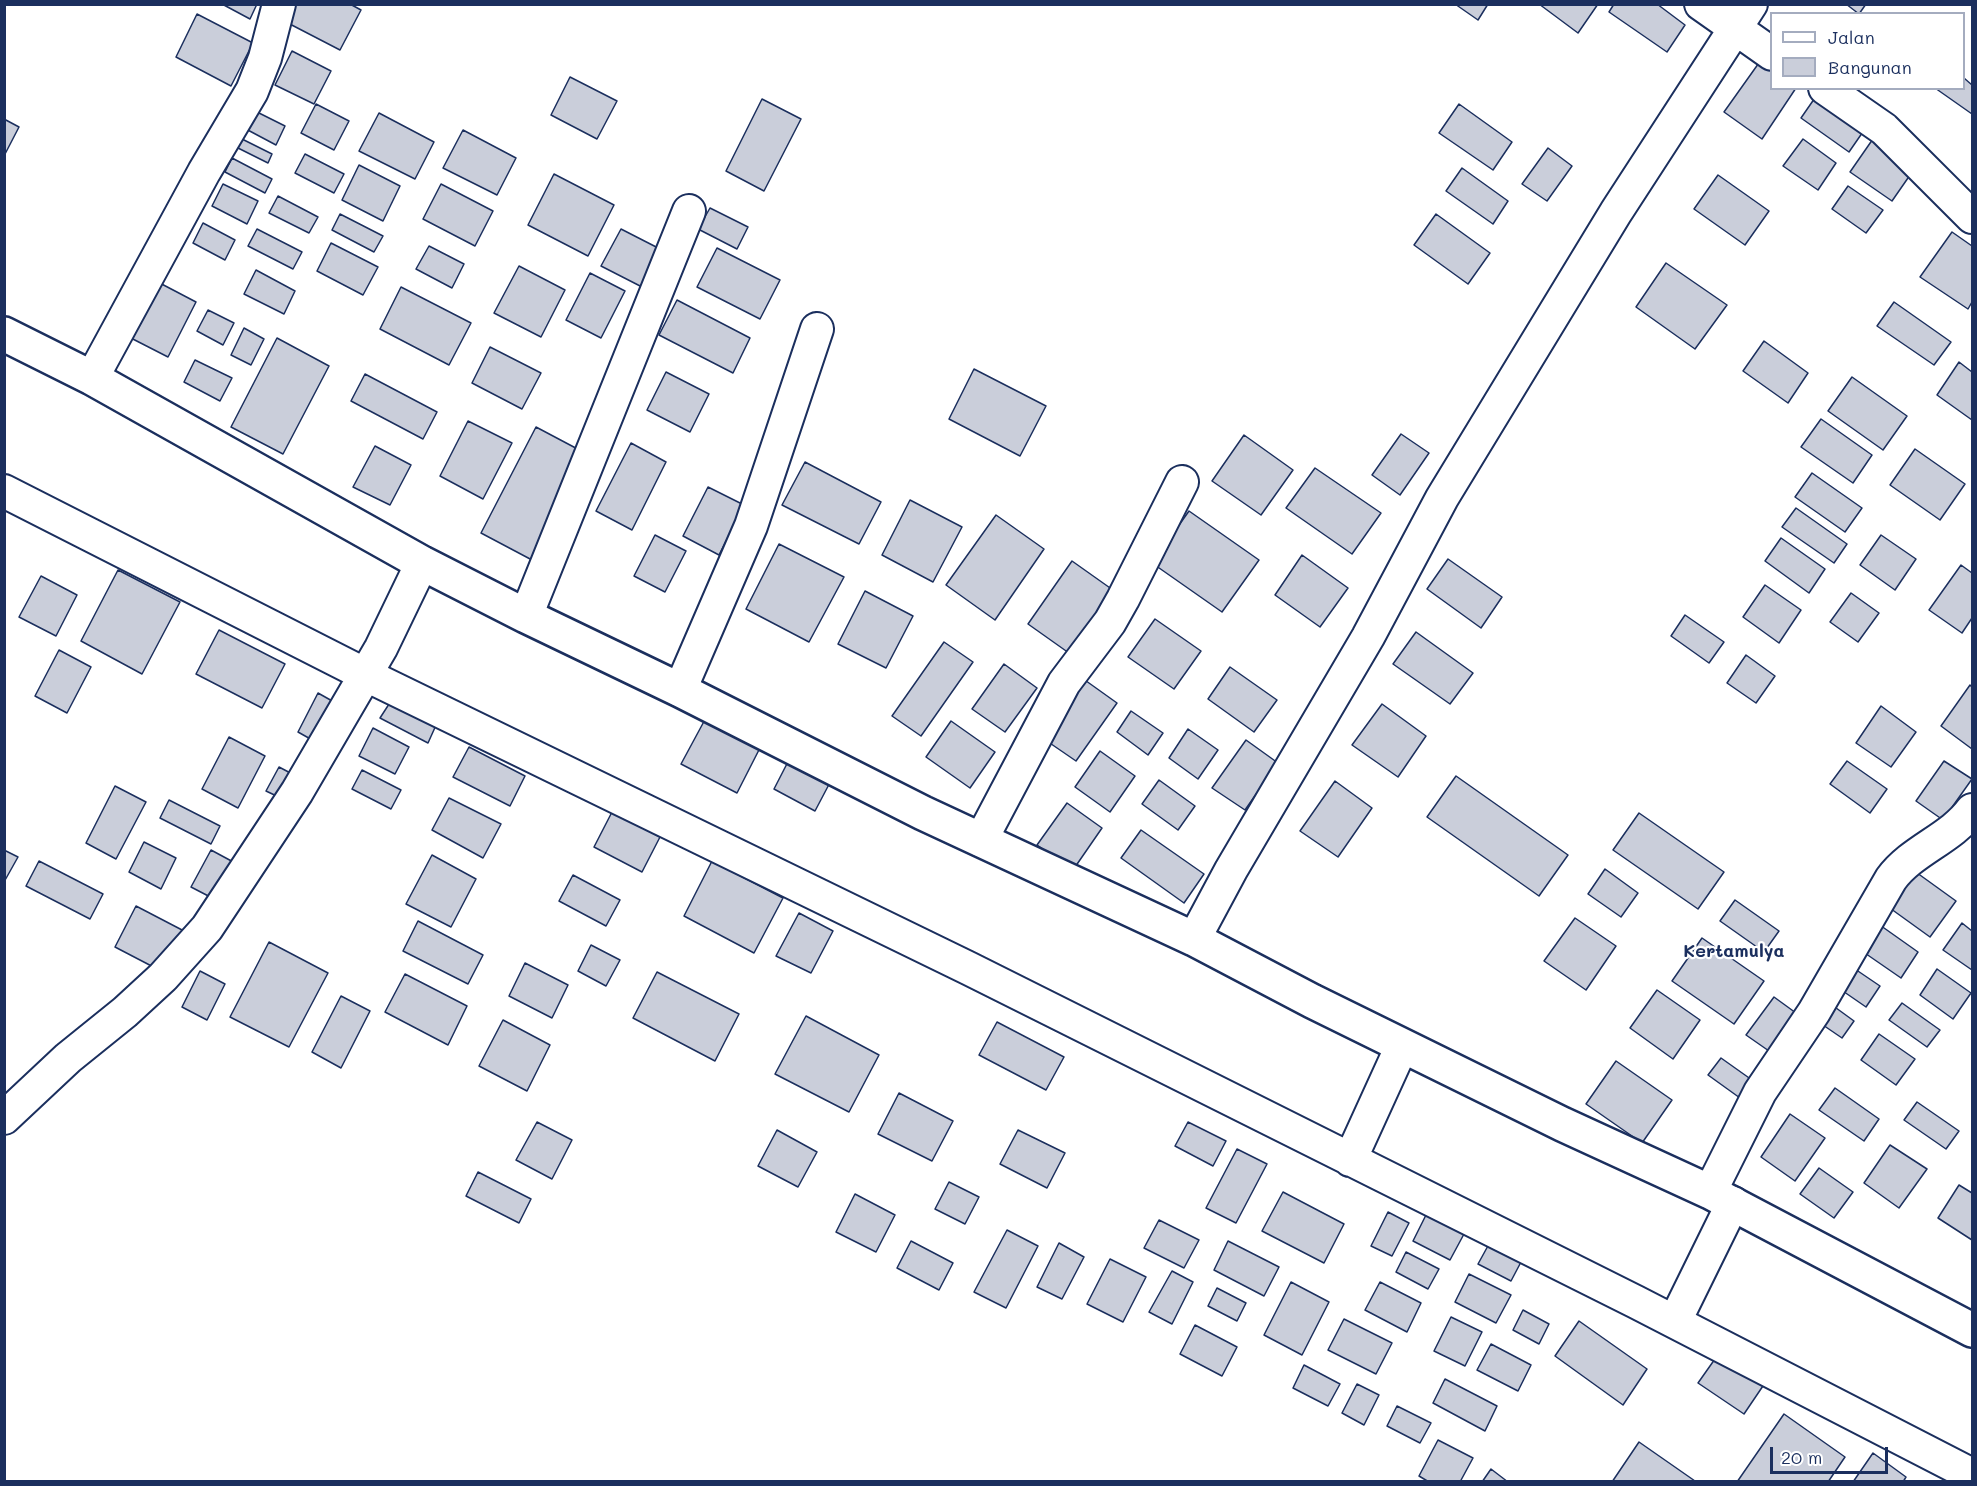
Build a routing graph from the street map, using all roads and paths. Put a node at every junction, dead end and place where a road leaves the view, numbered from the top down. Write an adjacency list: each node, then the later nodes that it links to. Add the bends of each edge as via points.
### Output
1 (279, 4): 10 (street, via 252,92)
2 (1701, 4): 3 (street)
3 (1743, 17): 4 (street); 19 (street, via 1610,222 1442,498 1368,637)
4 (1770, 51)
5 (1829, 90): 7 (street, via 1884,129)
6 (689, 211): 14 (street)
7 (1972, 217)
8 (817, 329): 16 (street, via 755,516)
9 (4, 334): 10 (main road)
10 (92, 378): 13 (main road)
11 (1182, 482): 18 (street, via 1123,599 1064,683)
12 (4, 491): 15 (street)
13 (418, 572): 14 (main road); 15 (street)
14 (526, 616): 16 (main road)
15 (366, 675): 21 (street, via 297,792 185,955); 22 (street, via 968,968)
16 (681, 690): 18 (main road)
17 (1972, 810): 23 (street, via 1958,826 1902,866 1891,879 1814,1012 1760,1092)
18 (981, 840): 19 (main road)
19 (1194, 939): 20 (main road)
20 (1402, 1046): 22 (street); 23 (main road)
21 (4, 1118)
22 (1350, 1160): 24 (street)
23 (1721, 1197): 24 (street, via 1715,1236); 25 (main road)
24 (1679, 1312): 26 (street)
25 (1972, 1330)
26 (1972, 1475)

